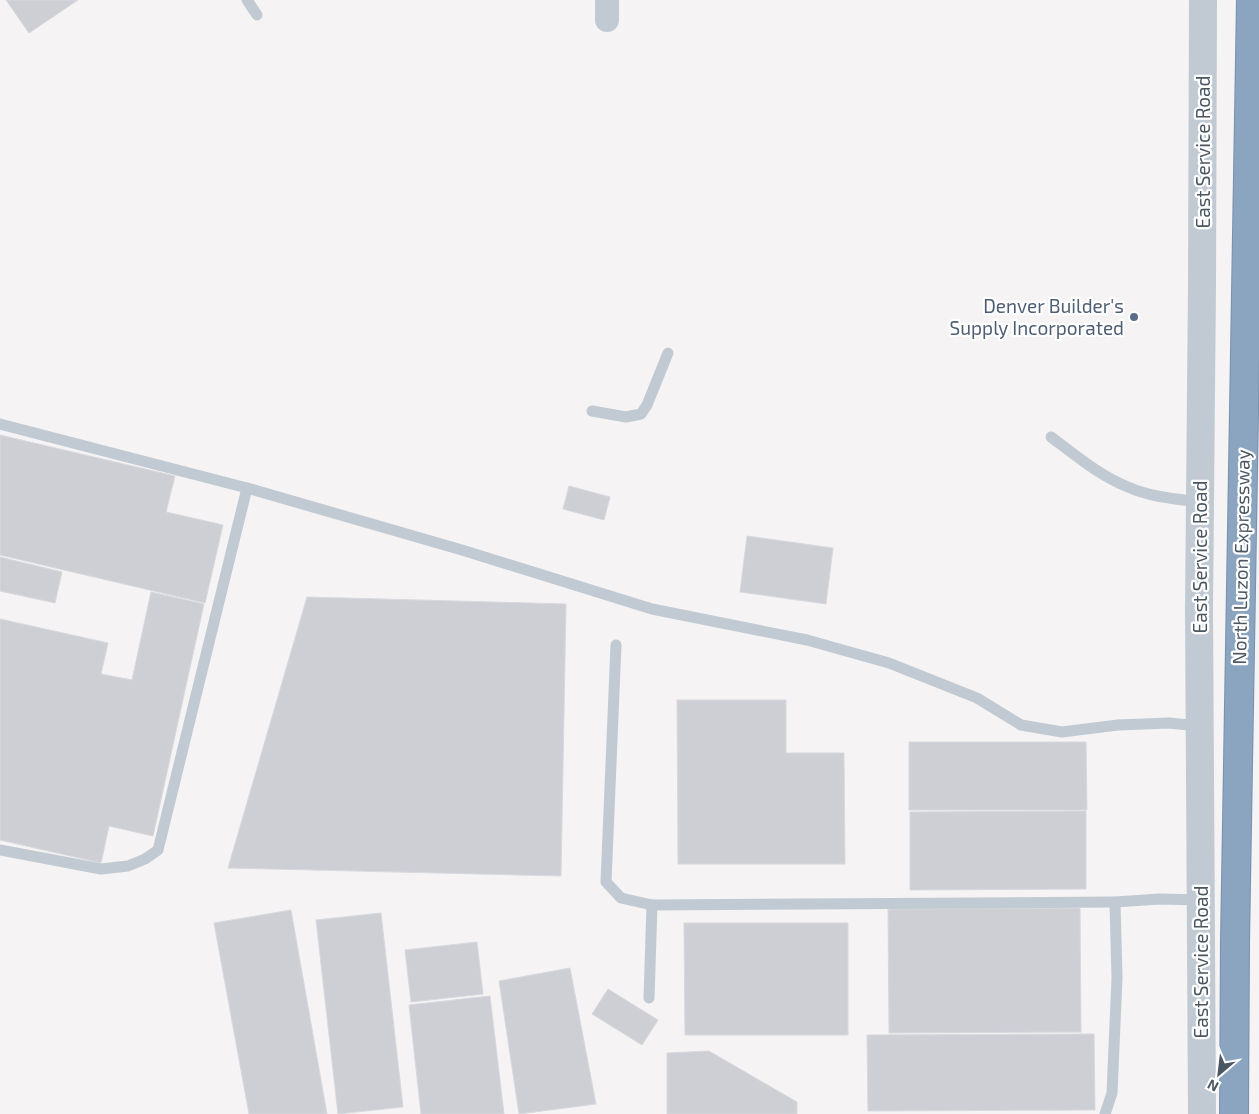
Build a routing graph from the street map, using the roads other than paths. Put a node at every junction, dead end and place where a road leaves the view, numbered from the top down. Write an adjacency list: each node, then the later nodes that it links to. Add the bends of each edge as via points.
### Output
1 (248, 0): 4 (lane)
2 (1203, 0): 10 (street, East Service Road)
3 (1251, 0): 20 (highway, North Luzon Expressway)
4 (258, 16)
5 (668, 353): 6 (lane, via 641,414 626,417)
6 (592, 411)
7 (0, 424): 9 (lane)
8 (1051, 437): 10 (lane, via 1106,476 1129,488)
9 (247, 488): 12 (lane, via 652,609 806,640 889,663 977,698 1021,725 1062,732 1118,725 1169,723); 13 (lane, via 158,850 128,866 100,869)
10 (1200, 502): 12 (street, East Service Road)
11 (616, 645): 16 (lane, via 606,882 621,898)
12 (1199, 726): 14 (street, East Service Road)
13 (0, 850)
14 (1201, 900): 15 (lane); 19 (street, East Service Road)
15 (1115, 902): 16 (lane); 18 (lane, via 1117,978 1112,1093)
16 (652, 905): 17 (lane)
17 (649, 998)
18 (1105, 1114)
19 (1202, 1114)
20 (1234, 1114)

